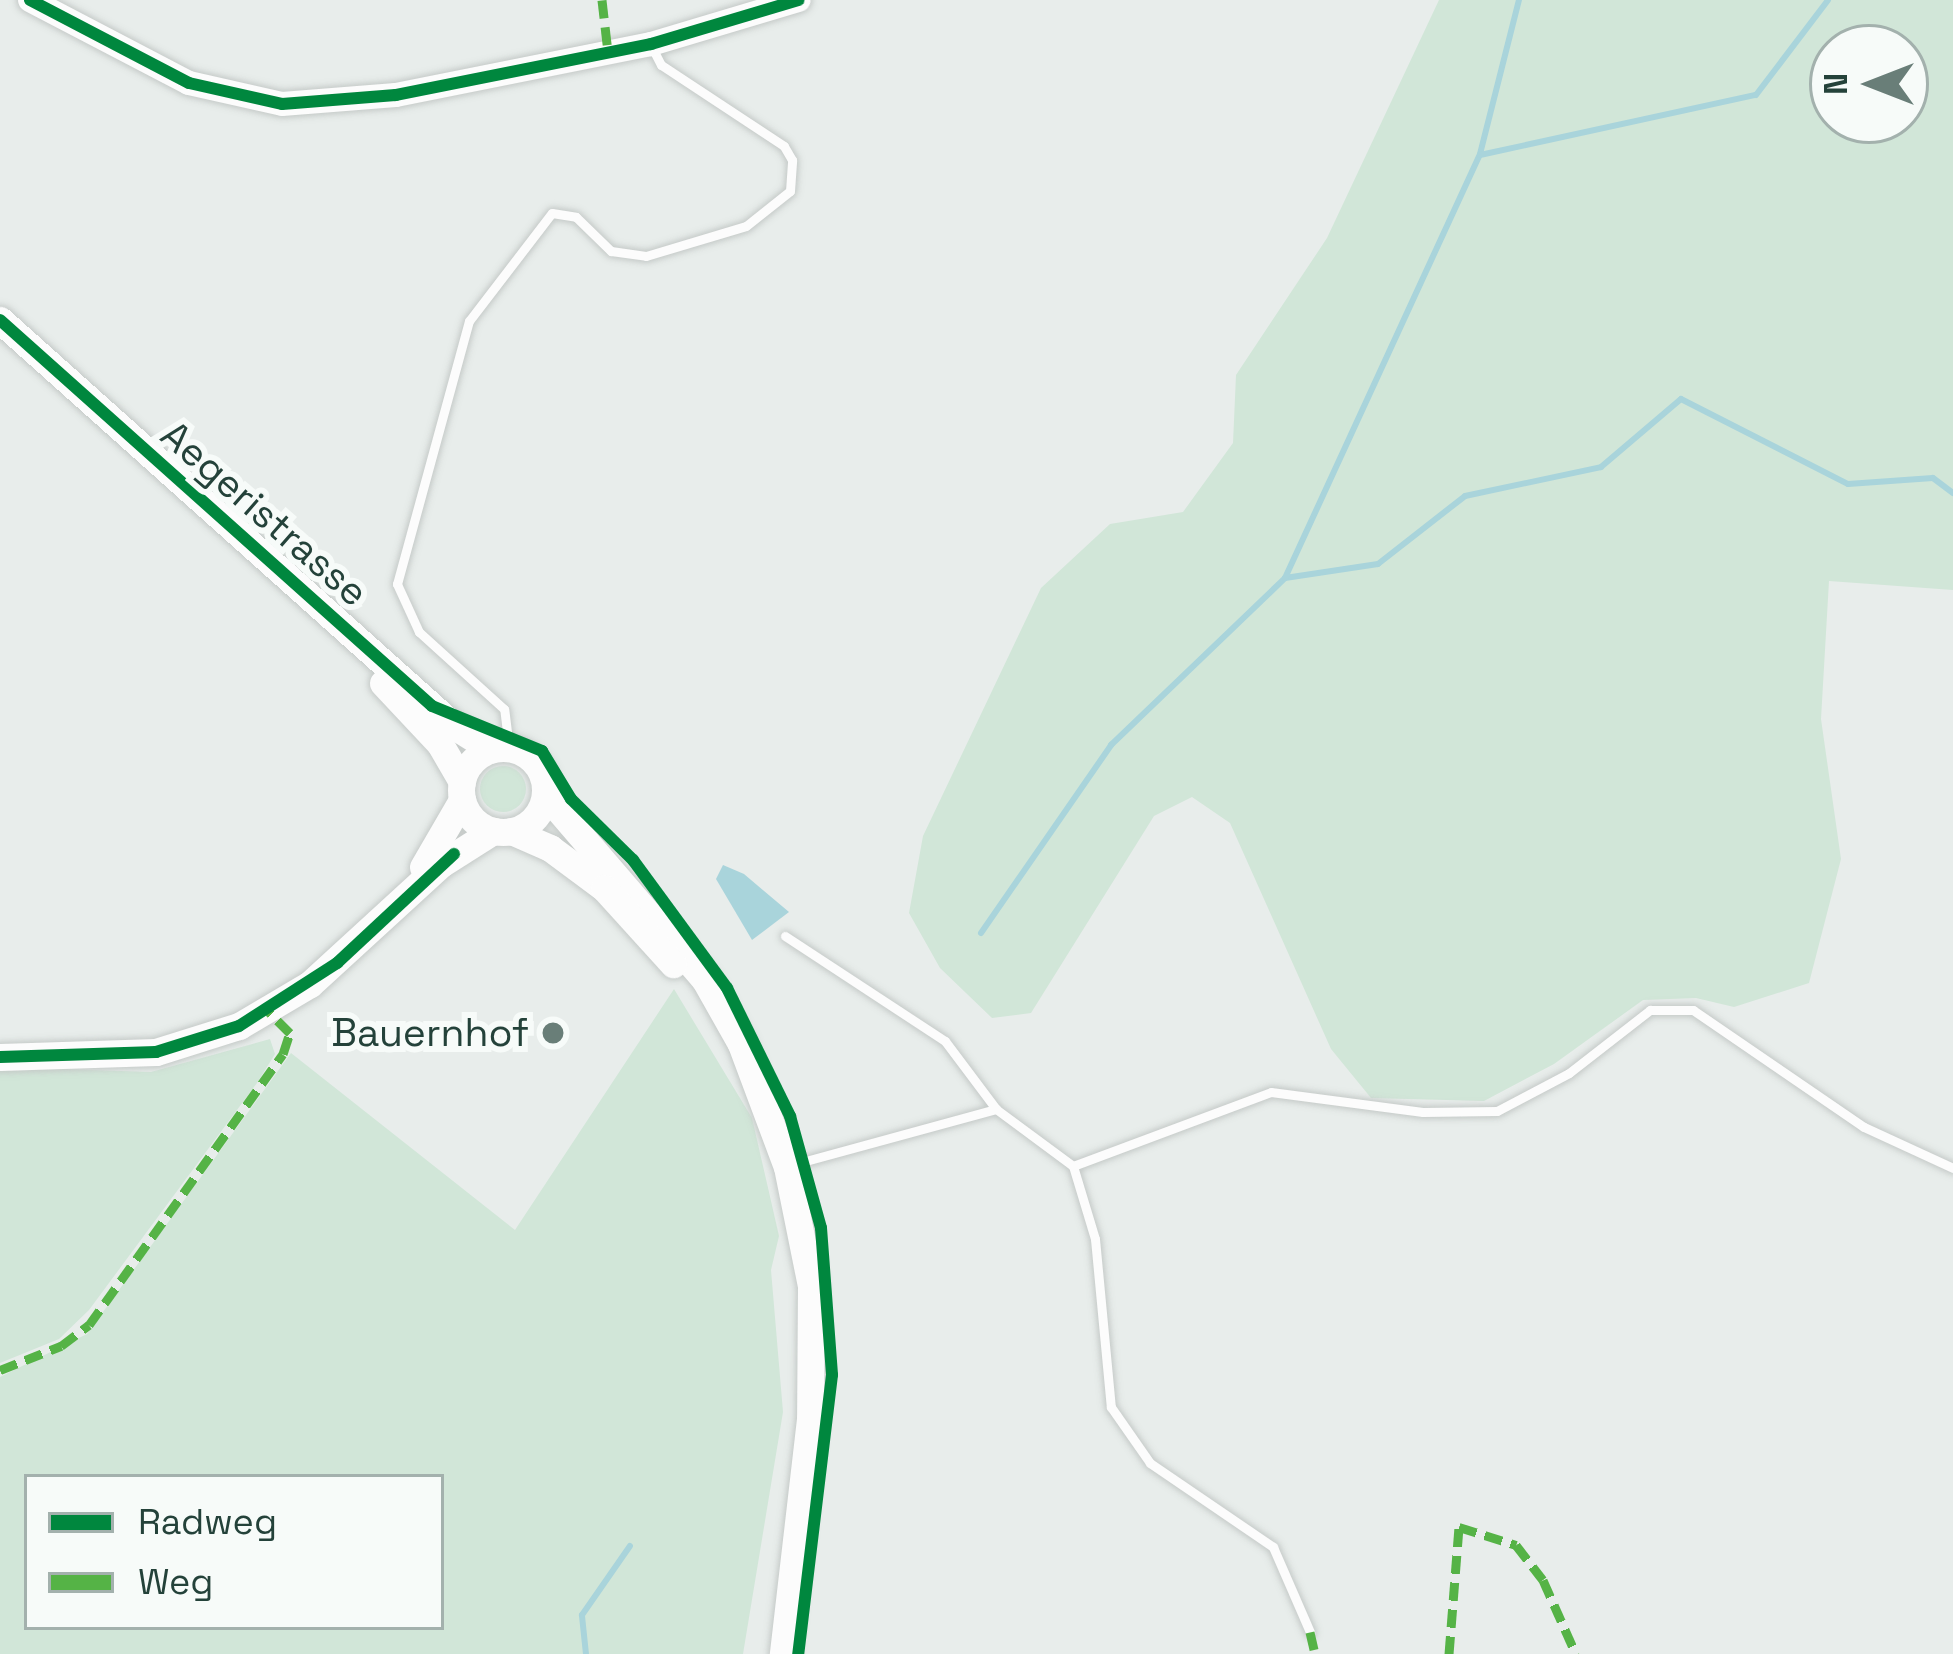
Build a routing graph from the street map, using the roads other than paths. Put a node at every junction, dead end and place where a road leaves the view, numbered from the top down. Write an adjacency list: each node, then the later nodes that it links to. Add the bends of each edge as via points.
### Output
1 (30, 0): 3 (street, via 189,83 281,104 396,95)
2 (799, 0): 3 (street)
3 (651, 44): 6 (lane, via 662,65 784,146 792,160 790,191 746,226 646,256 611,251 576,217 552,213 469,322 397,584 419,632 504,709)
4 (0, 320): 5 (main road, Aegeristrasse)
5 (261, 554): 6 (main road, Aegeristrasse, via 454,726); 7 (main road, Aegeristrasse, via 440,744)
6 (500, 748): 7 (main road, via 472,761); 8 (main road, Aegeristrasse, via 540,769)
7 (462, 791): 9 (main road, Aegeristrasse); 10 (main road)
8 (545, 794): 9 (main road, via 536,816); 14 (main road, Aegeristrasse, via 691,959)
9 (502, 831): 10 (main road); 14 (main road, Aegeristrasse, via 575,866 640,924 707,1009)
10 (397, 905): 12 (main road, via 278,1007 197,1045 112,1057)
11 (785, 936): 13 (lane, via 945,1041)
12 (0, 1057)
13 (996, 1109): 15 (lane); 16 (lane)
14 (772, 1119): 16 (main road, Aegeristrasse)
15 (1073, 1166): 17 (lane, via 1271,1092 1423,1112 1497,1112 1569,1073 1650,1010 1693,1010 1864,1127); 18 (lane, via 1095,1239 1111,1406 1150,1463 1273,1547)
16 (787, 1167): 19 (main road, Aegeristrasse, via 811,1286)
17 (1953, 1168)
18 (1310, 1632)
19 (783, 1654)

